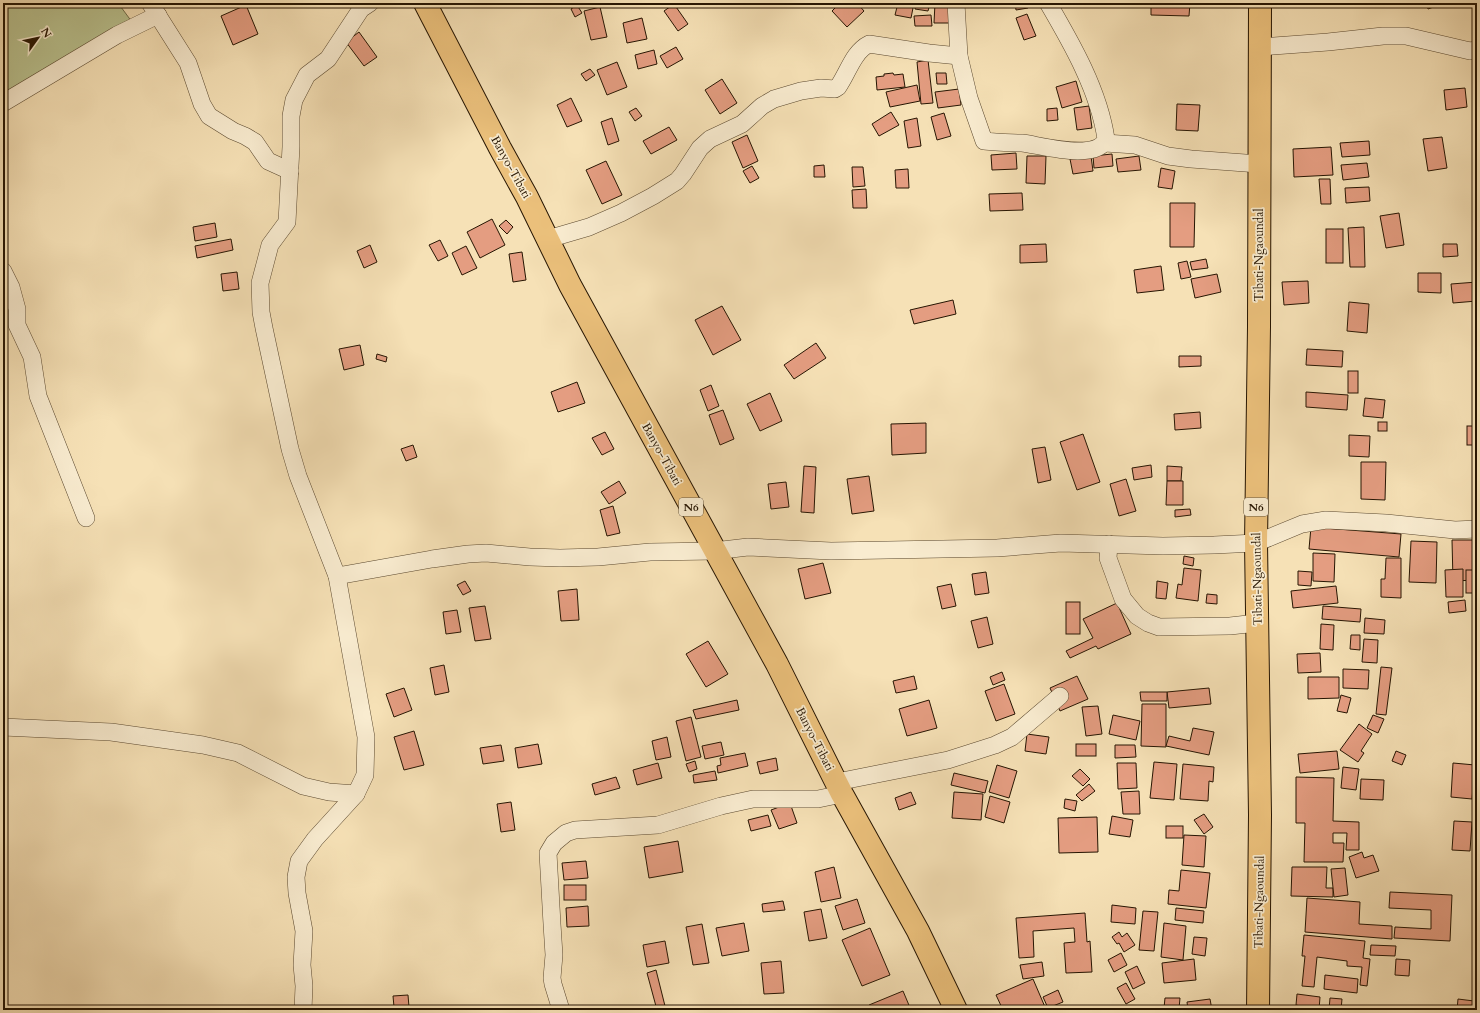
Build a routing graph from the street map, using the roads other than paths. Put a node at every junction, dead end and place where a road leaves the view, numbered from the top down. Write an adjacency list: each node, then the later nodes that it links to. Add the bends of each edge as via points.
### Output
1 (370, 3): 13 (street, via 361,9 328,58 307,75 294,100 291,116)
2 (425, 3): 14 (highway, Banyo-Tibati / N6)
3 (956, 3): 9 (street)
4 (1048, 3): 11 (street, via 1091,86 1106,133)
5 (1260, 3): 7 (highway, Tibati-Ngaoundal / N6)
6 (154, 9): 10 (street, via 117,35); 13 (street, via 188,63 202,104 209,116 255,142 268,161)
7 (1260, 47): 8 (street, via 1406,36 1470,51); 12 (highway, Tibati-Ngaoundal / N6)
8 (1477, 50)
9 (959, 56): 11 (street, via 969,98 984,141 1022,143 1075,151 1095,148); 14 (street, via 869,44 853,60 838,87 801,91 774,99 742,124 710,139 700,148 677,181 589,228)
10 (3, 103)
11 (1104, 143): 12 (street, via 1135,145 1168,156)
12 (1259, 164): 18 (highway, Tibati-Ngaoundal / N6)
13 (290, 171): 21 (street, via 287,222 270,245 260,283 261,312 290,449)
14 (548, 239): 20 (highway, Banyo-Tibati / N6)
15 (3, 271): 16 (street, via 17,309 17,325 32,357 38,396)
16 (86, 518)
17 (1477, 529): 18 (street, via 1455,530 1326,520 1302,524)
18 (1256, 543): 19 (street, via 1163,546); 22 (highway, Tibati-Ngaoundal / N6)
19 (1109, 544): 20 (street, via 1061,543 997,548 888,550 748,547); 22 (street, via 1108,558 1123,599 1137,616 1148,623 1158,627)
20 (714, 551): 21 (street, via 560,558 468,554); 25 (highway, Banyo-Tibati / N6)
21 (337, 576): 26 (street, via 366,737 366,775)
22 (1257, 623): 30 (highway, Tibati-Ngaoundal / N6, via 1260,816)
23 (1060, 696): 25 (street, via 1012,737 995,745)
24 (3, 728): 26 (street, via 111,732 203,745 238,753 303,786 329,792)
25 (840, 788): 28 (street, via 818,799 753,799 658,825 575,830 554,842 548,853 554,955 552,978); 29 (highway, Banyo-Tibati / N6, via 918,931)
26 (356, 794): 27 (street, via 315,839 299,861 296,877 304,931)
27 (303, 1010)
28 (561, 1010)
29 (956, 1010)
30 (1258, 1010)

